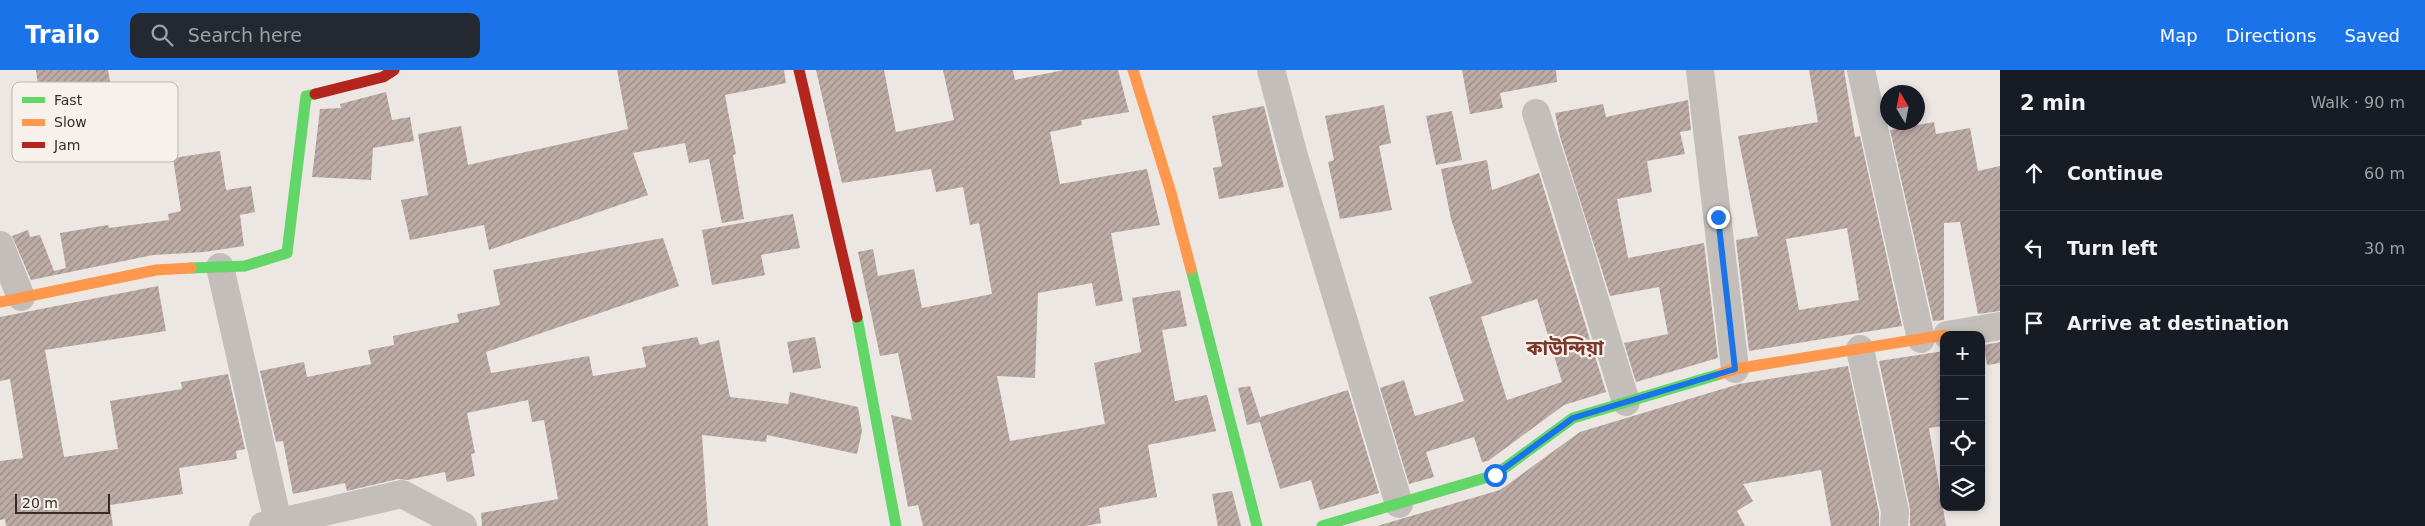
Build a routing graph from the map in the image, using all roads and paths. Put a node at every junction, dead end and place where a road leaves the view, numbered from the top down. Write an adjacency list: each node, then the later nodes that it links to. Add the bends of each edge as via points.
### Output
1 (394, 70): 9 (street, via 383,77 306,96 287,253 245,266)
2 (799, 70): 19 (street, via 854,303)
3 (1133, 70): 20 (street, via 1170,193)
4 (1271, 70): 16 (street)
5 (1700, 70): 14 (street)
6 (1861, 70): 12 (street)
7 (1536, 113): 15 (street)
8 (0, 245): 10 (street)
9 (220, 267): 10 (street, via 156,270); 17 (street)
10 (10, 300)
11 (2000, 326): 12 (street)
12 (1937, 336): 13 (street)
13 (1860, 349): 14 (street); 22 (street, via 1895,512)
14 (1735, 369): 15 (street)
15 (1626, 402): 16 (street, via 1573,418 1495,475)
16 (1399, 504): 21 (street)
17 (271, 524): 18 (street, via 402,494)
18 (463, 526)
19 (896, 526)
20 (1257, 526)
21 (1322, 526)
22 (1894, 526)

